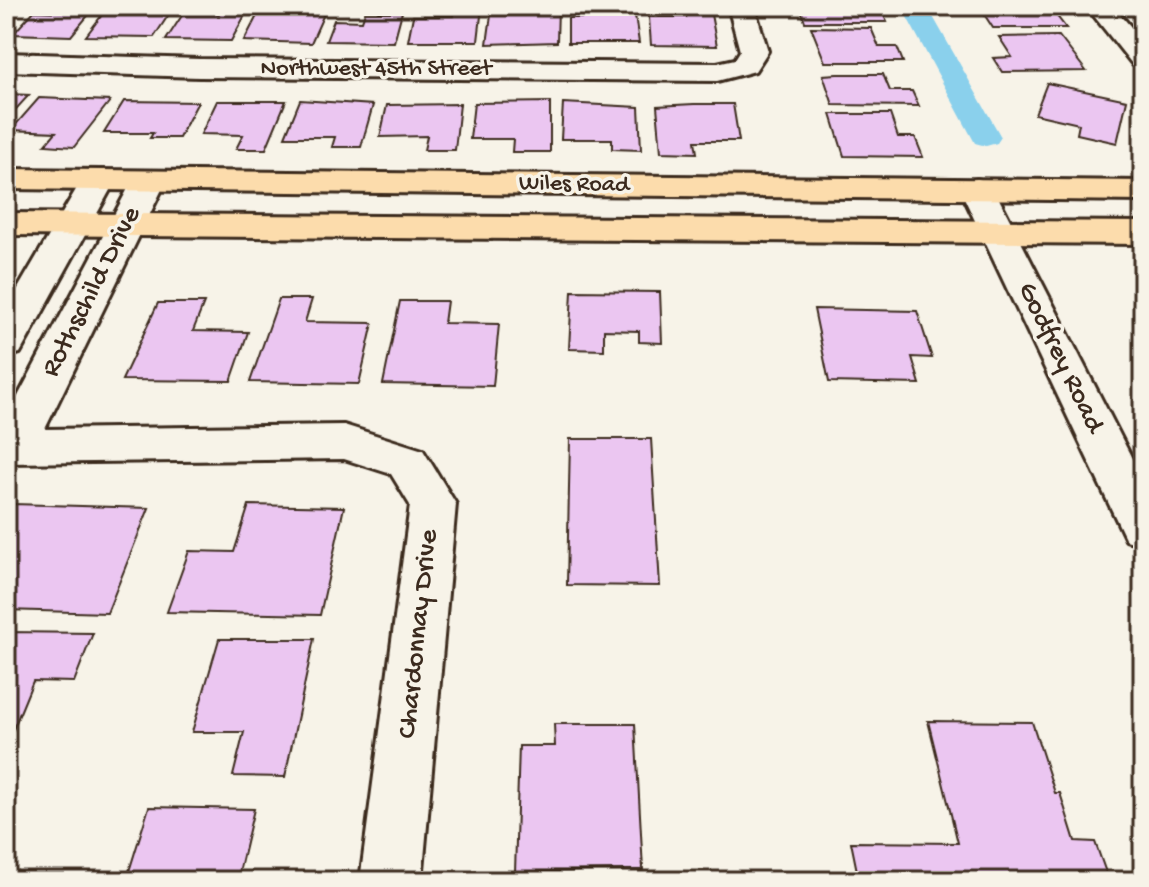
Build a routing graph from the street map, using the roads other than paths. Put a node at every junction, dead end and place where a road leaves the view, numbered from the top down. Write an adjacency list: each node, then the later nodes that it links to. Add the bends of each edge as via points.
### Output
1 (741, 6): 4 (street, Northwest 45th Street, via 754,51 745,65 701,72)
2 (1099, 6): 3 (street)
3 (1143, 59)
4 (6, 62)
5 (6, 179): 6 (main road, Wiles Road)
6 (98, 181): 7 (main road, Wiles Road); 11 (street, Rothschild Drive)
7 (149, 181): 8 (main road, Wiles Road); 12 (street, Rothschild Drive)
8 (977, 189): 9 (main road, Wiles Road); 13 (street, Godfrey Road)
9 (1143, 191)
10 (6, 224): 11 (main road, Wiles Road)
11 (74, 224): 12 (main road, Wiles Road); 15 (street, Rothschild Drive)
12 (127, 224): 13 (main road, Wiles Road); 17 (street, Rothschild Drive)
13 (999, 231): 14 (main road, Wiles Road); 19 (street, Godfrey Road)
14 (1143, 233)
15 (6, 343)
16 (6, 361): 17 (street)
17 (57, 362): 18 (street, Rothschild Drive)
18 (10, 446): 20 (street, Chardonnay Drive, via 344,442 407,462 433,504)
19 (1143, 526)
20 (391, 881)

